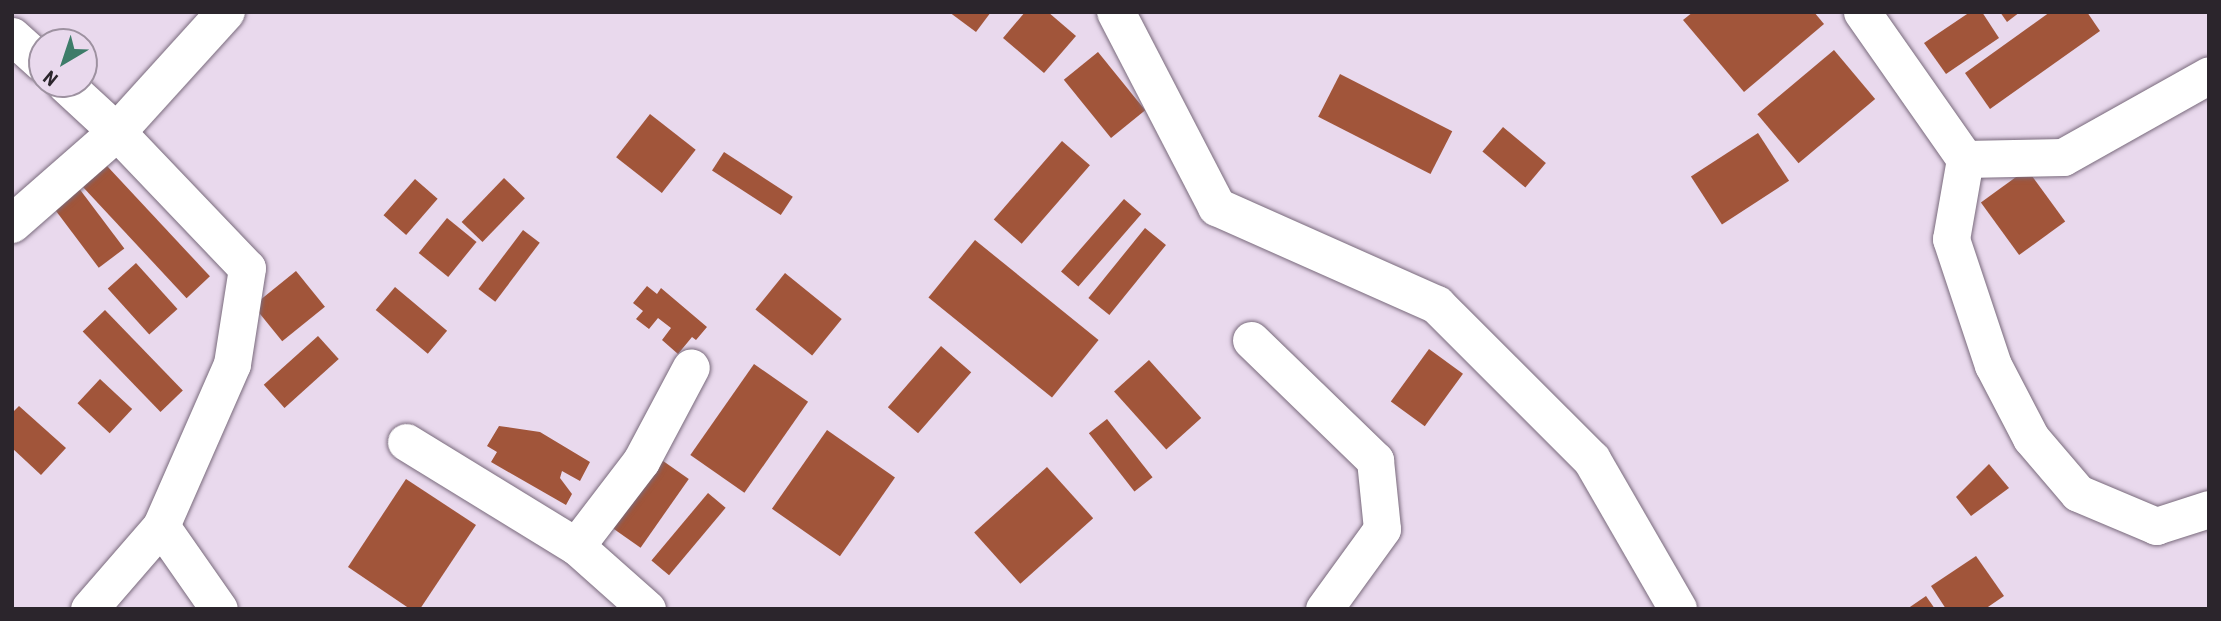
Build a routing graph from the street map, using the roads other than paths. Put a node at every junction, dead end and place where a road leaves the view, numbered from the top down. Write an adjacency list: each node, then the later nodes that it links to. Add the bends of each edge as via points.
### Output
1 (226, 12): 8 (street)
2 (1116, 12): 21 (street, via 1217,207 1437,305 1592,460)
3 (1862, 12): 9 (street)
4 (12, 36): 5 (street)
5 (28, 50)
6 (2209, 75): 9 (street, via 2063,157)
7 (80, 98): 8 (street)
8 (117, 132): 10 (street); 15 (street, via 247,268 232,364)
9 (1965, 159): 14 (street, via 1951,239 1993,365 2031,438 2078,493 2156,526)
10 (12, 224)
11 (1251, 340): 20 (street, via 1375,460 1382,529)
12 (691, 367): 16 (street, via 641,461)
13 (406, 442): 16 (street)
14 (2209, 509)
15 (161, 526): 17 (street); 18 (street)
16 (576, 546): 19 (street)
17 (89, 609)
18 (219, 609)
19 (647, 609)
20 (1324, 609)
21 (1678, 609)

